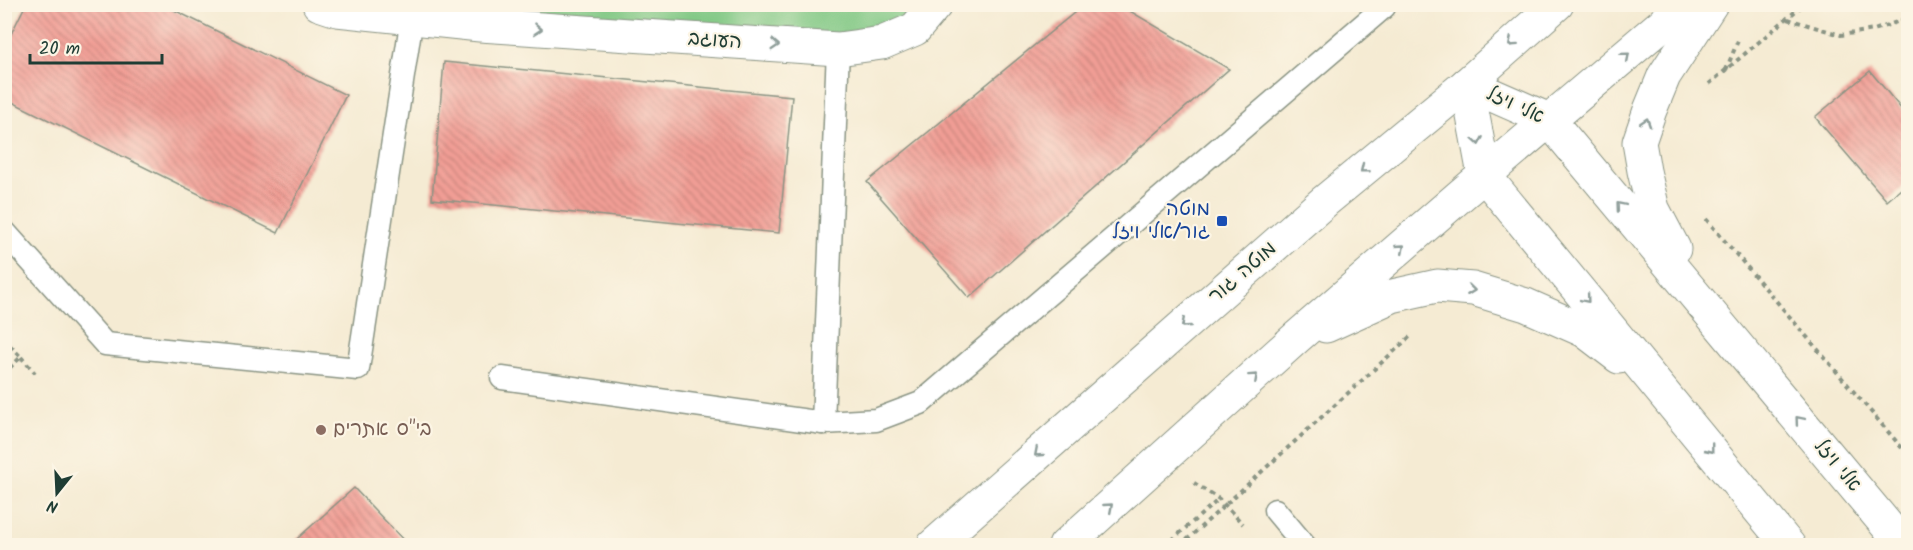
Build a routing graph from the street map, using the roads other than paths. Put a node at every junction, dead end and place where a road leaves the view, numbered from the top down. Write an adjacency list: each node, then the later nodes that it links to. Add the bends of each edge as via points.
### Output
1 (319, 4): 8 (main road, העוגב, via 337,10)
2 (936, 4): 9 (main road, העוגב, via 915,29 882,43)
3 (1557, 4): 10 (main road, מוטה גור, one-way to 10)
4 (1686, 4): 11 (main road, one-way to 4)
5 (1711, 4): 14 (main road, one-way to 5, via 1653,209 1639,142 1664,76)
6 (1384, 6): 18 (lane, via 921,403 876,420)
7 (484, 15): 8 (main road, העוגב); 9 (main road, העוגב, one-way to 9)
8 (412, 17): 13 (lane, via 358,369 105,344)
9 (838, 50): 18 (lane)
10 (1467, 84): 11 (main road, אלי ויזל); 12 (main road, אלי ויזל, one-way to 12); 20 (main road, מוטה גור, one-way to 20, via 1324,201)
11 (1549, 120): 12 (main road); 14 (main road, אלי ויזל, one-way to 11)
12 (1484, 175): 15 (main road, one-way to 12); 17 (main road, אלי ויזל, one-way to 17)
13 (4, 231)
14 (1708, 311): 24 (main road, אלי ויזל, one-way to 14)
15 (1296, 338): 17 (main road, one-way to 17, via 1392,296 1437,286 1473,289 1526,305 1585,331); 21 (main road, one-way to 15)
16 (502, 378): 18 (lane)
17 (1662, 390): 23 (main road, אלי ויזל, one-way to 23)
18 (823, 423)
19 (1275, 510): 22 (lane)
20 (933, 546)
21 (1065, 546)
22 (1305, 546)
23 (1788, 546)
24 (1904, 546)

